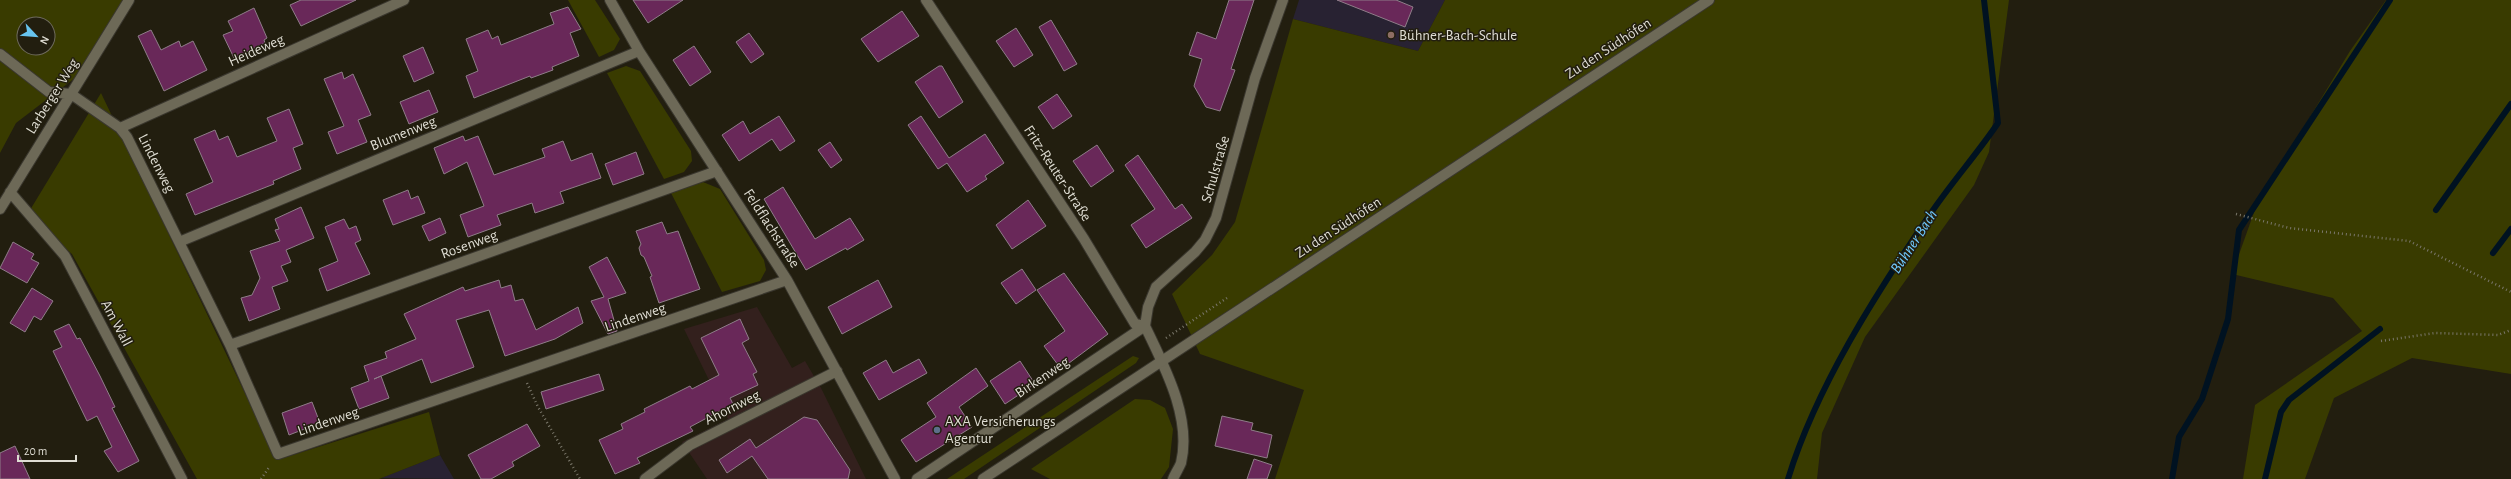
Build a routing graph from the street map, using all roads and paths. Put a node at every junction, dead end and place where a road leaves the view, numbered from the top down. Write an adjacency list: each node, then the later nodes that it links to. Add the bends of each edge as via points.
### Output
1 (129, 0): 9 (street, Larberger Weg)
2 (404, 0): 10 (street, Heideweg)
3 (610, 0): 7 (street, Feldflachstraße)
4 (926, 0): 18 (street, Fritz-Reuter-Straße, via 1084,238 1135,324)
5 (1283, 0): 18 (street, Schulstraße, via 1255,78 1216,218 1205,240 1195,252 1156,287 1148,307)
6 (1709, 0): 22 (street, Zu den Südhöfen)
7 (639, 51): 11 (street, Feldflachstraße); 15 (street, Blumenweg)
8 (0, 54): 9 (street, via 49,92)
9 (71, 94): 10 (street, Lindenweg); 12 (street, Larberger Weg)
10 (120, 128): 15 (street, Lindenweg, via 128,137)
11 (717, 171): 16 (street, Feldflachstraße); 21 (street, Rosenweg)
12 (10, 192): 13 (street, Larberger Weg); 25 (street, Am Wall, via 65,256)
13 (0, 209)
14 (2236, 214): 17 (path, via 2289,228 2409,241)
15 (179, 242): 21 (street, Lindenweg)
16 (787, 280): 23 (street, Lindenweg); 24 (street, Feldflachstraße)
17 (2511, 292)
18 (1145, 326): 22 (street, Fritz-Reuter-Straße); 29 (street, Birkenweg)
19 (2511, 330): 20 (path, via 2498,335 2435,333)
20 (2381, 341)
21 (230, 345): 23 (street, Lindenweg, via 278,454)
22 (1162, 360): 30 (street, Zu den Südhöfen); 31 (street, Fritz-Reuter-Straße, via 1183,422 1181,463)
23 (522, 371): 26 (path, via 538,407)
24 (837, 371): 27 (street, Ahornweg, via 690,445); 28 (street, Feldflachstraße)
25 (182, 479)
26 (580, 479)
27 (645, 479)
28 (894, 479)
29 (917, 479)
30 (983, 479)
31 (1173, 479)

